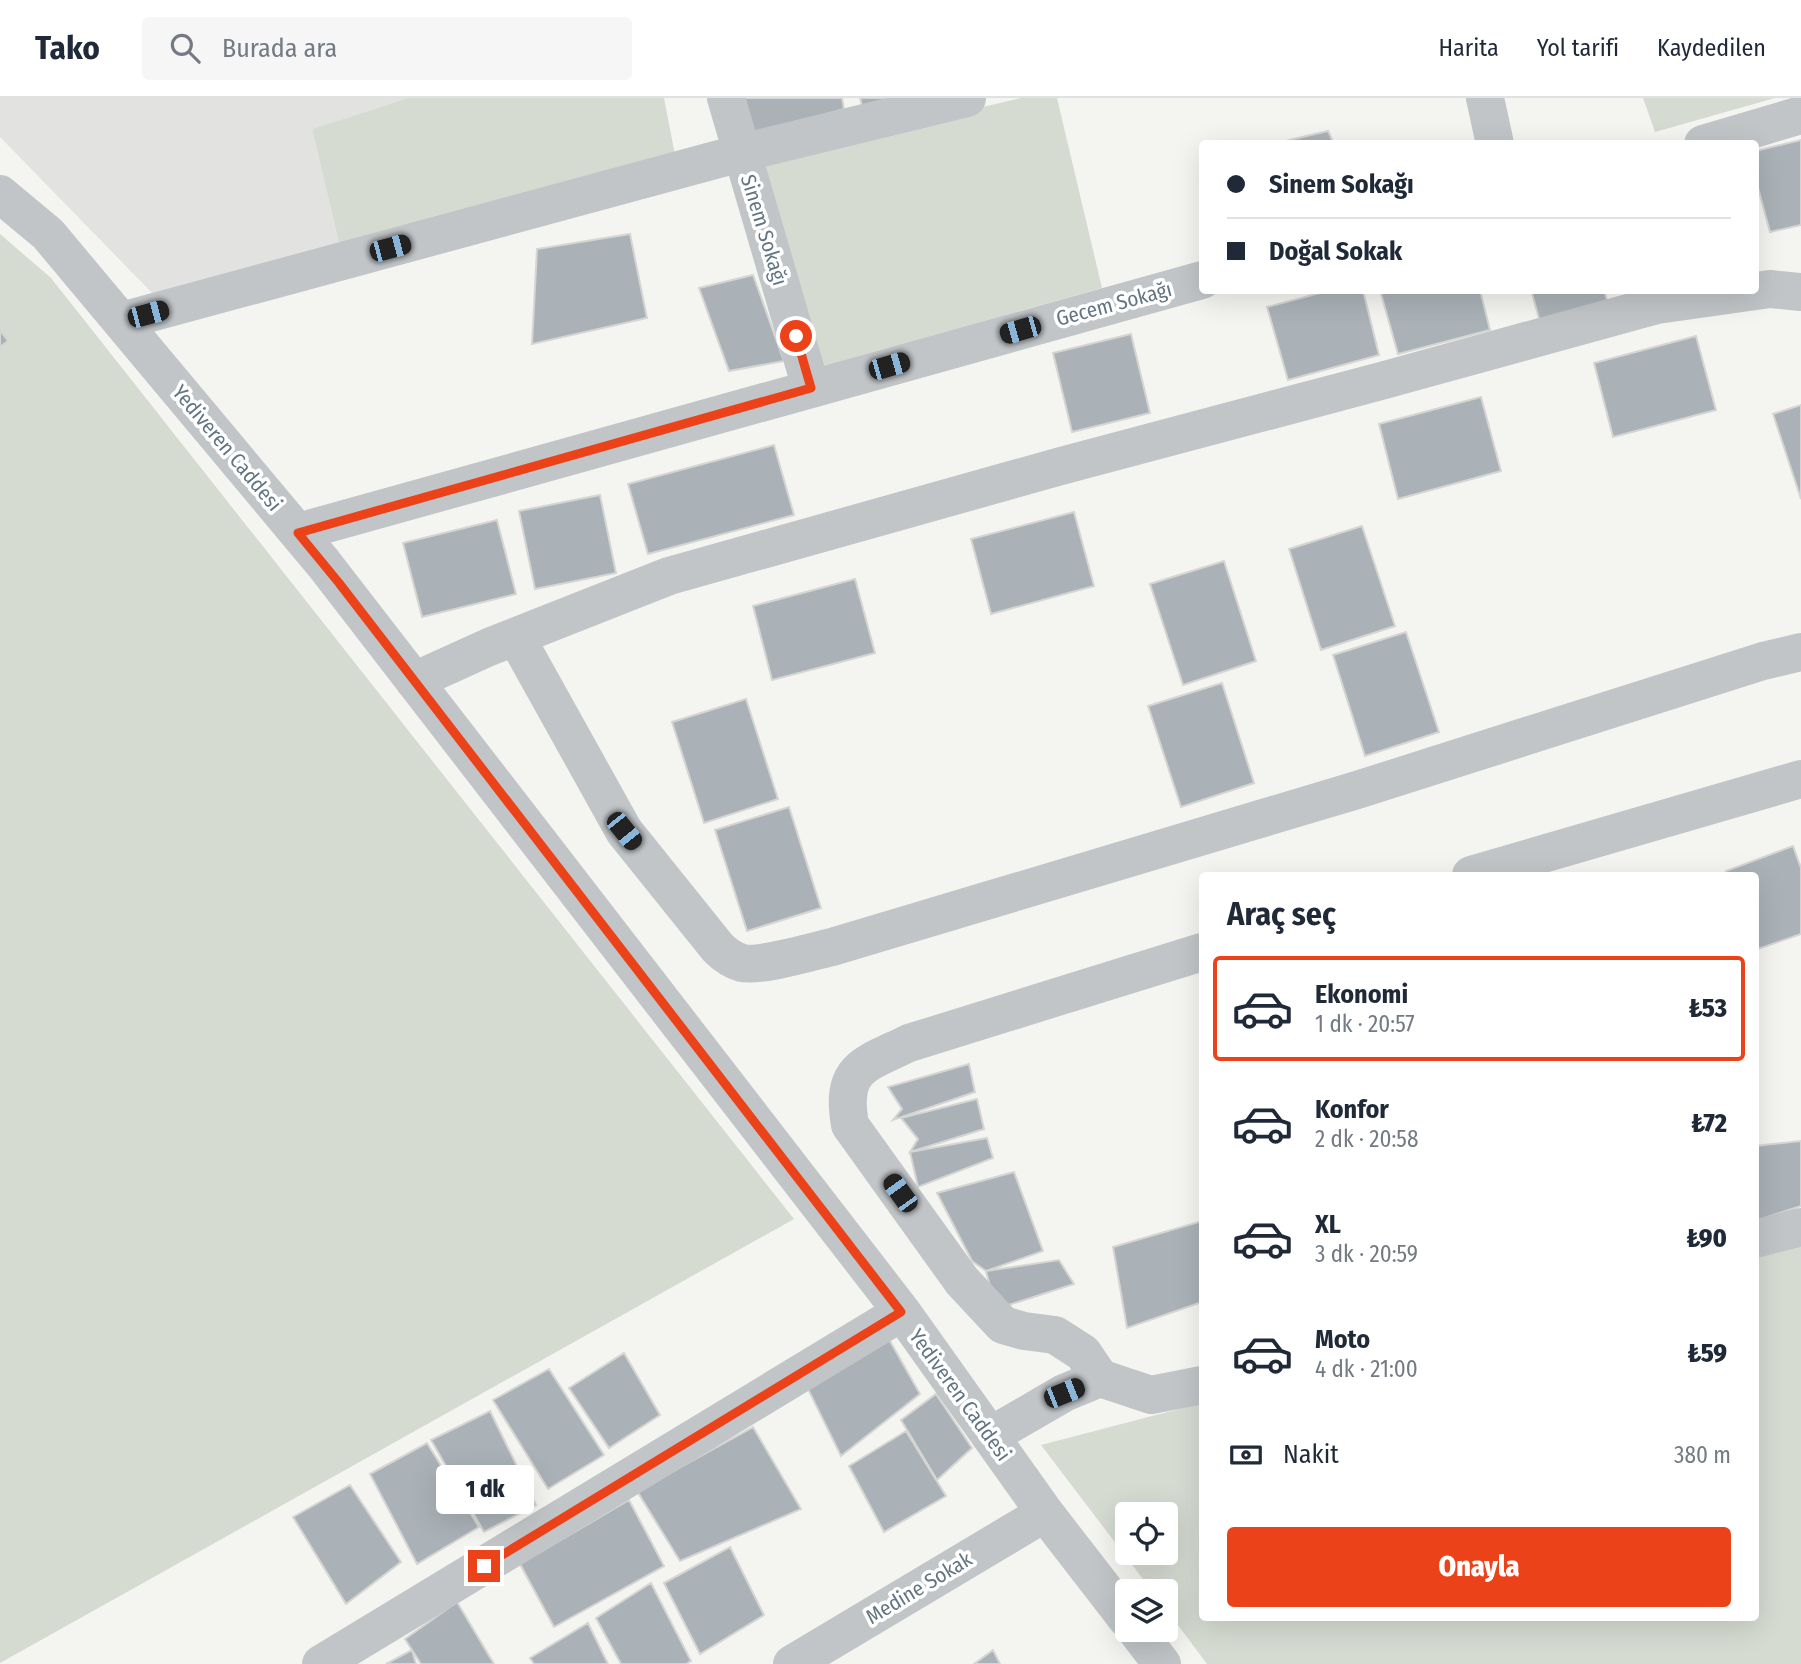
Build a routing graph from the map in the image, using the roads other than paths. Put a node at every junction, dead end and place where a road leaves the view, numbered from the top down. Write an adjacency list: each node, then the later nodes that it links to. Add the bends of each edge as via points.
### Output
1 (726, 98): 7 (street, Sinem Sokağı)
2 (967, 98): 7 (street)
3 (1485, 98): 5 (street)
4 (1801, 115): 6 (street)
5 (1494, 140)
6 (1717, 140)
7 (740, 153): 13 (street); 14 (street, Sinem Sokağı)
8 (0, 194): 13 (street, Yediveren Caddesi, via 48,234)
9 (1199, 280): 14 (street, Gecem Sokağı)
10 (1759, 291): 11 (street)
11 (1801, 292)
12 (1735, 294): 16 (street, via 1657,305 669,576)
13 (121, 321): 15 (street, Yediveren Caddesi)
14 (811, 388): 15 (street, Gecem Sokağı)
15 (298, 533): 18 (street, Yediveren Caddesi)
16 (516, 637): 17 (street, via 624,831 718,948 746,964 832,947); 18 (street)
17 (1801, 652)
18 (414, 681): 24 (street, Yediveren Caddesi)
19 (1801, 779): 20 (street)
20 (1481, 872)
21 (1199, 953): 25 (street, via 909,1043 866,1064 850,1082 850,1125 962,1281 1003,1325 1055,1335 1083,1353)
22 (1801, 1227): 23 (street)
23 (1759, 1238)
24 (901, 1312): 27 (street, Yediveren Caddesi); 31 (street)
25 (1100, 1378): 26 (street, via 1151,1395); 27 (street, via 1064,1393)
26 (1199, 1386)
27 (990, 1436): 28 (street, Yediveren Caddesi)
28 (1045, 1513): 29 (street, Yediveren Caddesi); 32 (street, Medine Sokak)
29 (1115, 1603)
30 (1145, 1642): 33 (street)
31 (321, 1664)
32 (792, 1664)
33 (1162, 1664)

